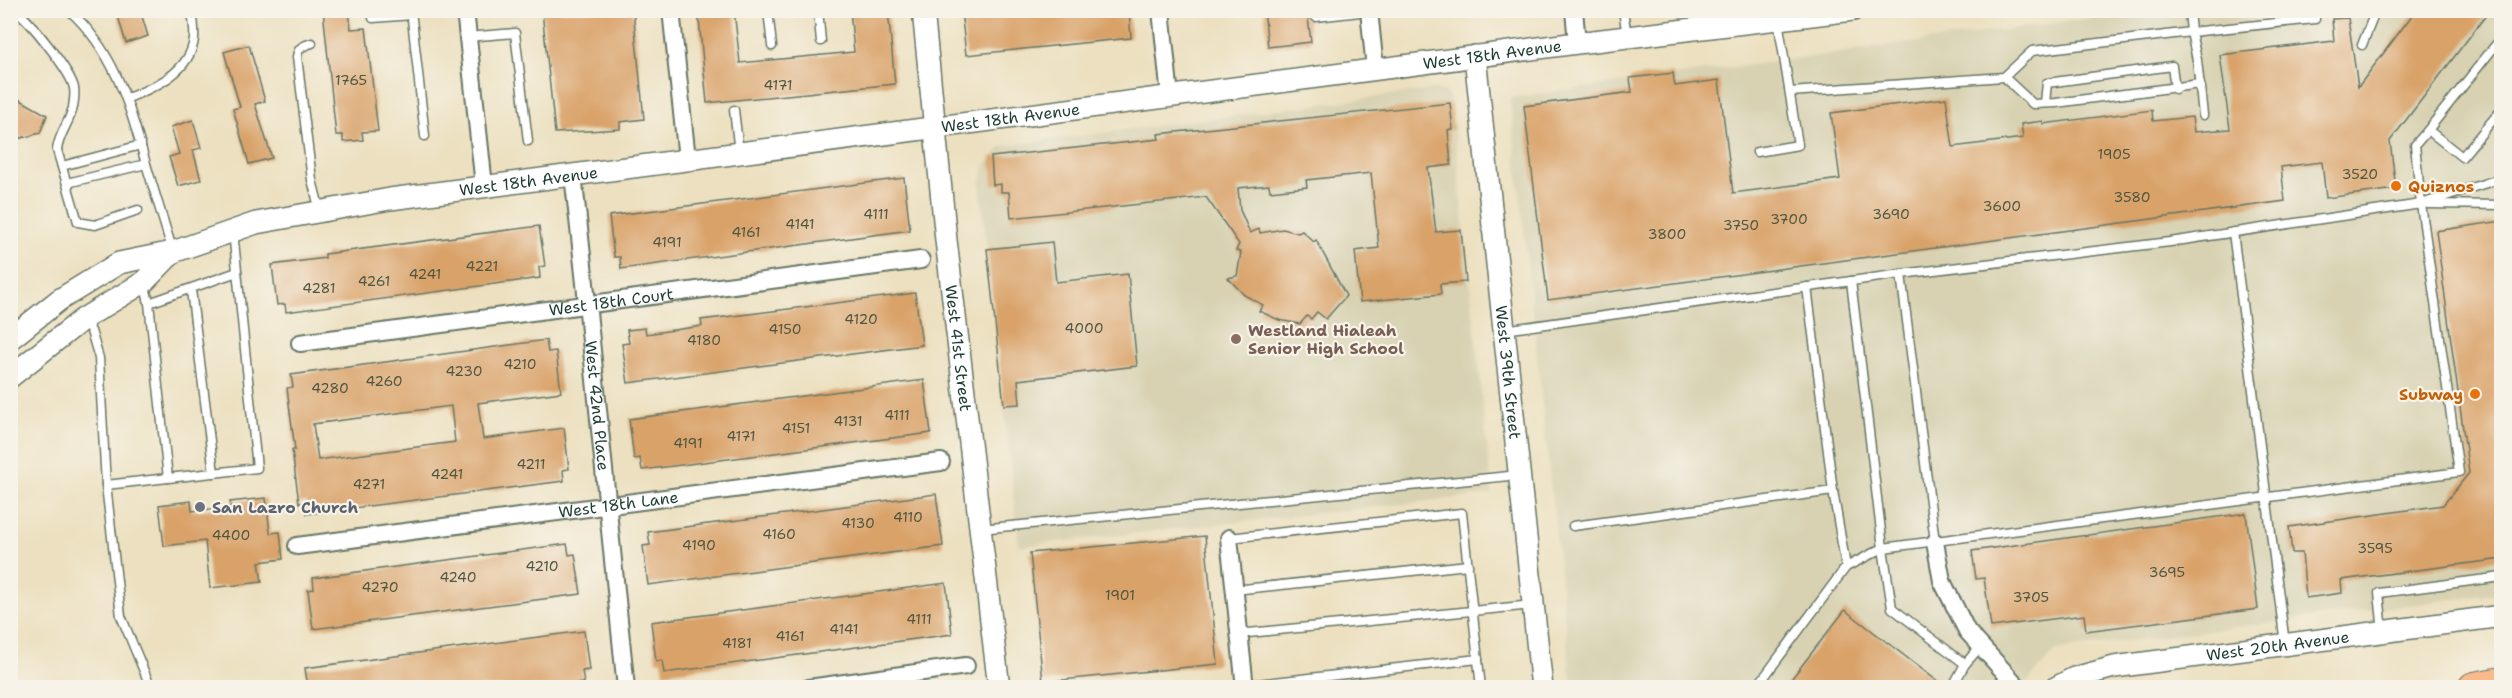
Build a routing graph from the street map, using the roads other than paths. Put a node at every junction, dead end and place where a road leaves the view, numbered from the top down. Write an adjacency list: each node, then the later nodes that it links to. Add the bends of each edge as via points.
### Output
1 (15, 10): 52 (lane, via 57,58 74,87 74,105 57,150)
2 (69, 10): 38 (lane, via 113,66)
3 (192, 10): 38 (lane, via 195,38 180,69 154,88)
4 (372, 10): 18 (lane, via 373,18)
5 (465, 10): 23 (street)
6 (671, 10): 50 (street)
7 (768, 10): 30 (lane)
8 (818, 10): 26 (lane)
9 (923, 10): 43 (street, West 41st Street)
10 (1161, 10): 37 (street)
11 (1574, 10): 28 (street)
12 (1623, 10): 24 (lane)
13 (1853, 10): 21 (street, West 18th Avenue)
14 (2189, 10): 22 (lane)
15 (2314, 10): 22 (lane, via 2315,19)
16 (2376, 10): 29 (lane)
17 (1372, 11): 19 (lane); 32 (street)
18 (412, 13): 45 (lane)
19 (1316, 18)
20 (1716, 18): 21 (street, West 18th Avenue); 24 (street, West 18th Avenue)
21 (1778, 19): 36 (lane)
22 (2191, 32): 33 (lane, via 2032,51); 34 (lane)
23 (467, 37): 46 (lane, via 515,33); 56 (street)
24 (1627, 37): 28 (street, West 18th Avenue)
25 (2502, 37): 44 (lane)
26 (821, 41)
27 (312, 43): 60 (lane, via 302,46 297,57 312,180)
28 (1577, 43): 31 (street, West 18th Avenue)
29 (2362, 45)
30 (772, 46)
31 (1475, 56): 32 (street, West 18th Avenue); 74 (street, West 39th Street)
32 (1375, 69): 37 (street, West 18th Avenue)
33 (2004, 77): 36 (lane); 39 (lane, via 2033,104)
34 (2200, 84): 35 (lane); 42 (lane)
35 (2175, 88): 39 (lane); 39 (lane, via 2172,66 2047,83)
36 (1790, 92): 48 (lane, via 1798,146)
37 (1170, 97): 43 (street, West 18th Avenue)
38 (128, 98): 47 (lane)
39 (2045, 103)
40 (2502, 109): 44 (lane, via 2462,157)
41 (734, 110): 49 (lane)
42 (2203, 115)
43 (935, 128): 49 (street, West 18th Avenue); 87 (street, West 41st Street)
44 (2428, 130): 57 (lane, via 2415,145)
45 (425, 136)
46 (528, 141)
47 (141, 145): 51 (lane); 52 (lane)
48 (1757, 152)
49 (739, 153): 50 (street, West 18th Avenue)
50 (687, 159): 53 (street, West 18th Avenue)
51 (146, 164): 55 (lane); 63 (lane)
52 (62, 166): 55 (lane)
53 (573, 175): 56 (street, West 18th Avenue); 72 (street, West 42nd Place)
54 (2502, 178): 57 (lane)
55 (67, 183): 59 (lane, via 78,222 95,225)
56 (484, 186): 60 (street, West 18th Avenue)
57 (2421, 204): 58 (lane); 62 (lane); 84 (lane, via 2459,472)
58 (2502, 206)
59 (138, 210)
60 (320, 211): 61 (street, West 18th Avenue)
61 (233, 230): 63 (street, West 18th Avenue); 65 (lane)
62 (2233, 232): 66 (lane); 84 (lane)
63 (173, 252): 68 (street, West 18th Avenue); 75 (street, West 18th Avenue, via 119,263 59,300)
64 (921, 261): 72 (street, West 18th Court)
65 (237, 272): 70 (lane); 79 (lane, via 257,468)
66 (1901, 274): 67 (lane); 89 (lane)
67 (1851, 281): 69 (lane); 91 (lane)
68 (144, 282): 71 (lane); 73 (street, West 18th Avenue)
69 (1807, 287): 74 (lane); 83 (lane)
70 (191, 290): 71 (lane); 79 (lane)
71 (149, 303): 81 (lane)
72 (588, 305): 76 (street, West 18th Court); 85 (street, West 42nd Place)
73 (83, 319): 77 (street, West 18th Avenue); 82 (lane, via 99,358)
74 (1504, 330): 80 (street, West 39th Street)
75 (10, 339)
76 (300, 343)
77 (10, 377)
78 (941, 462): 85 (street, West 18th Lane)
79 (214, 473): 81 (lane)
80 (1519, 475): 87 (lane); 96 (street, West 39th Street)
81 (168, 478): 82 (lane)
82 (106, 485): 108 (lane, via 121,616)
83 (1833, 491): 86 (lane); 93 (lane)
84 (2266, 498): 89 (lane); 101 (lane)
85 (606, 506): 90 (street, West 18th Lane); 109 (street, West 42nd Place)
86 (1573, 526)
87 (980, 529): 111 (street, West 41st Street)
88 (1229, 538): 92 (lane, via 1462,513); 95 (street)
89 (1935, 542): 91 (lane); 102 (street, via 1942,581 1967,631)
90 (297, 546)
91 (1883, 548): 93 (lane); 104 (lane, via 1892,608)
92 (1468, 565): 95 (lane); 97 (lane)
93 (1846, 567): 115 (lane)
94 (2502, 577): 99 (lane, via 2379,594)
95 (1233, 590): 100 (street)
96 (1533, 605): 97 (lane); 114 (street, West 39th Street)
97 (1473, 612): 100 (lane); 103 (lane)
98 (2502, 615): 99 (street, West 20th Avenue)
99 (2383, 633): 101 (street, West 20th Avenue)
100 (1238, 634): 107 (street)
101 (2285, 645): 118 (street, West 20th Avenue, via 2114,667)
102 (1981, 646): 104 (lane); 117 (street)
103 (1478, 660): 107 (lane); 113 (lane)
104 (1965, 664): 116 (lane)
105 (966, 666): 110 (street)
106 (2502, 683): 119 (highway)
107 (1245, 686): 112 (lane)
108 (151, 687)
109 (626, 687)
110 (809, 687)
111 (999, 687)
112 (1222, 687)
113 (1481, 687)
114 (1542, 687)
115 (1756, 687)
116 (1952, 687)
117 (2019, 687)
118 (2055, 687)
119 (2474, 687)

